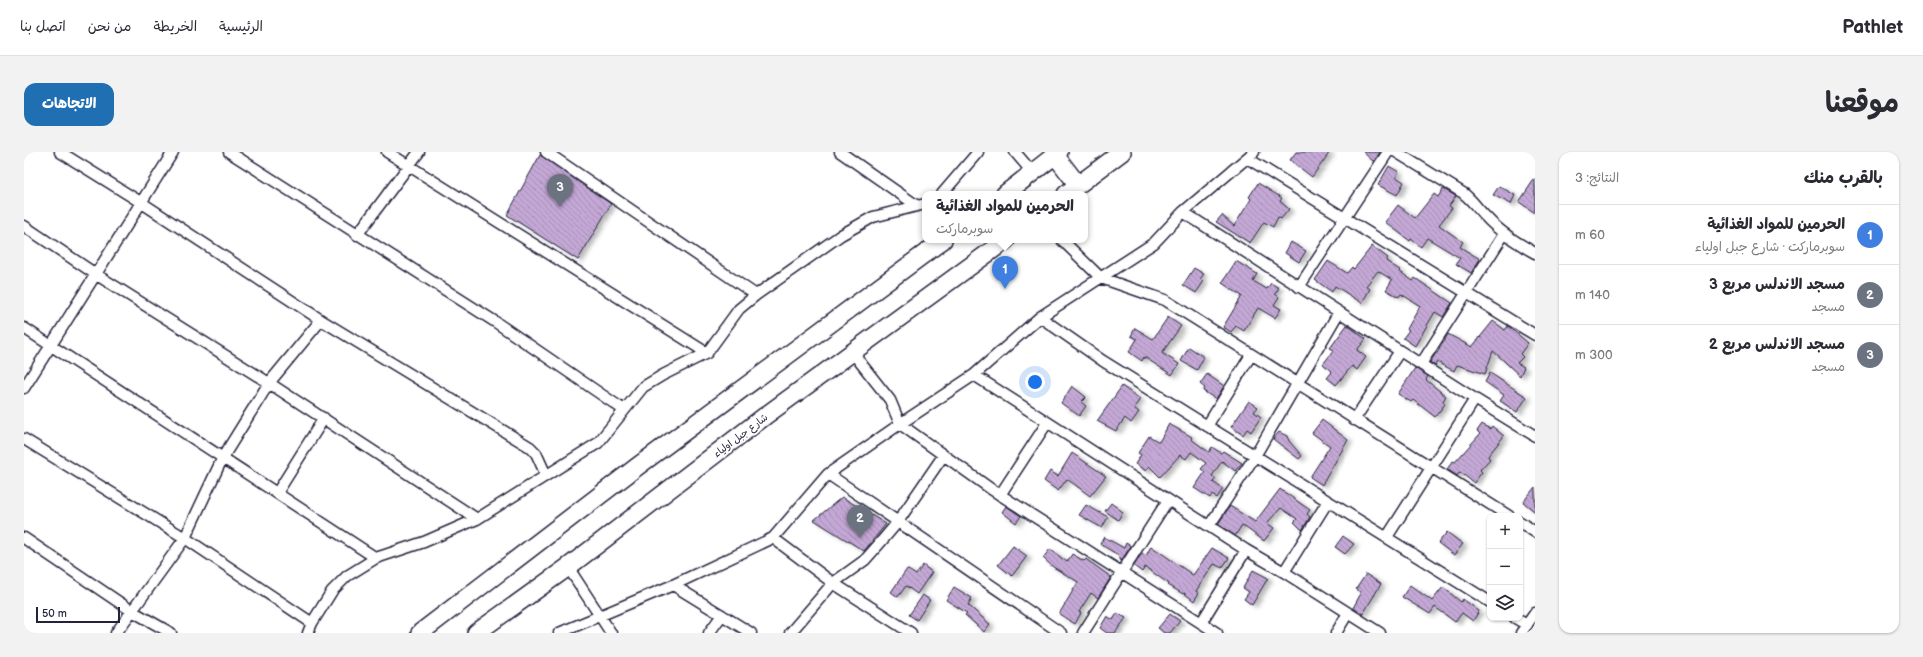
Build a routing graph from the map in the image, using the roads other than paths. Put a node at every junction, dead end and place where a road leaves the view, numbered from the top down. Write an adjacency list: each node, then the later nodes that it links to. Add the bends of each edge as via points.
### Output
1 (60, 152): 21 (street)
2 (173, 152): 21 (street)
3 (229, 152): 27 (street)
4 (387, 152): 16 (street)
5 (419, 152): 16 (street)
6 (546, 152): 14 (street)
7 (840, 152): 22 (street)
8 (978, 152): 19 (street)
9 (1015, 152): 17 (street)
10 (1122, 152): 18 (highway)
11 (1388, 152): 24 (street)
12 (1396, 152): 26 (street, via 1464,193)
13 (1057, 153): 17 (highway); 18 (highway)
14 (558, 155): 36 (street)
15 (1250, 155): 23 (street); 24 (street)
16 (409, 167): 27 (street); 45 (street)
17 (1032, 172): 20 (highway)
18 (1072, 189)
19 (945, 191)
20 (1009, 191)
21 (142, 203): 32 (street); 39 (street)
22 (920, 204): 36 (street, via 873,217 841,235)
23 (1183, 212): 33 (street, via 1154,243); 34 (street)
24 (1345, 217): 34 (street); 35 (street)
25 (24, 226): 32 (street)
26 (1504, 234): 31 (street); 35 (street)
27 (357, 235): 53 (street, via 494,321)
28 (939, 243): 101 (highway, via 638,466)
29 (1002, 243): 44 (highway, شارع جبل اولياء)
30 (1065, 243): 33 (street)
31 (1535, 253)
32 (97, 275): 42 (street); 49 (street)
33 (1101, 278): 38 (street); 46 (street, via 1164,300)
34 (1299, 287): 37 (street)
35 (1467, 292): 41 (street); 47 (street)
36 (756, 295): 45 (street, via 739,309)
37 (1339, 312): 43 (street); 50 (street)
38 (1040, 317): 48 (street); 58 (street, via 1103,361)
39 (321, 320): 49 (street); 66 (street, via 530,447 536,452)
40 (24, 328): 42 (street)
41 (1535, 335)
42 (51, 346): 51 (street); 63 (street)
43 (1400, 351): 47 (street); 55 (street)
44 (852, 352): 57 (street, via 890,400); 83 (highway, شارع جبل اولياء)
45 (708, 353): 53 (street, via 643,387)
46 (1251, 355): 50 (street); 58 (street)
47 (1421, 364): 52 (street)
48 (974, 376): 56 (street); 57 (street)
49 (270, 383): 54 (street); 63 (street)
50 (1297, 384): 55 (street); 62 (street)
51 (24, 388)
52 (1475, 399): 59 (street); 64 (street)
53 (624, 410): 66 (street, via 598,442)
54 (324, 418): 67 (street); 72 (street)
55 (1354, 420): 64 (street)
56 (1047, 423): 68 (street); 69 (street)
57 (900, 424): 61 (street); 65 (street)
58 (1208, 426): 62 (street)
59 (1535, 436)
60 (24, 439): 79 (street)
61 (943, 456): 68 (street); 73 (street)
62 (1255, 456): 70 (street); 75 (street)
63 (223, 458): 67 (street); 79 (street)
64 (1431, 468): 71 (street); 77 (street)
65 (828, 474): 73 (street); 80 (street)
66 (546, 475): 72 (street)
67 (277, 493): 82 (street)
68 (1000, 495): 85 (street)
69 (1168, 500): 75 (street); 85 (street)
70 (1328, 501): 77 (street); 84 (street)
71 (1504, 513)
72 (476, 519): 82 (street, via 424,542)
73 (897, 523): 86 (street, via 865,560); 109 (street)
74 (1523, 524): 76 (street)
75 (1209, 526): 81 (street)
76 (1535, 532)
77 (1387, 537): 88 (street)
78 (24, 538): 89 (street)
79 (185, 538): 89 (street); 95 (street)
80 (773, 538): 86 (street); 87 (street)
81 (1246, 550): 84 (street); 96 (street)
82 (376, 558): 95 (street, via 347,576 332,592)
83 (568, 566): 93 (street); 102 (highway, شارع جبل اولياء)
84 (1284, 572): 90 (street)
85 (1122, 573): 96 (street); 110 (street)
86 (833, 583): 107 (street); 108 (street)
87 (673, 585): 92 (street); 93 (street)
88 (1487, 600)
89 (132, 611): 98 (street); 99 (street)
90 (1348, 613): 112 (street); 113 (street)
91 (1535, 613): 97 (street)
92 (722, 615): 105 (street); 106 (street)
93 (600, 616): 103 (street); 104 (street)
94 (1517, 621): 97 (street)
95 (312, 623): 100 (street)
96 (1201, 623): 111 (street)
97 (1524, 629)
98 (116, 633)
99 (171, 633)
100 (308, 633)
101 (420, 633)
102 (476, 633)
103 (559, 633)
104 (611, 633)
105 (709, 633)
106 (751, 633)
107 (790, 633)
108 (911, 633)
109 (1061, 633)
110 (1083, 633)
111 (1217, 633)
112 (1336, 633)
113 (1380, 633)

